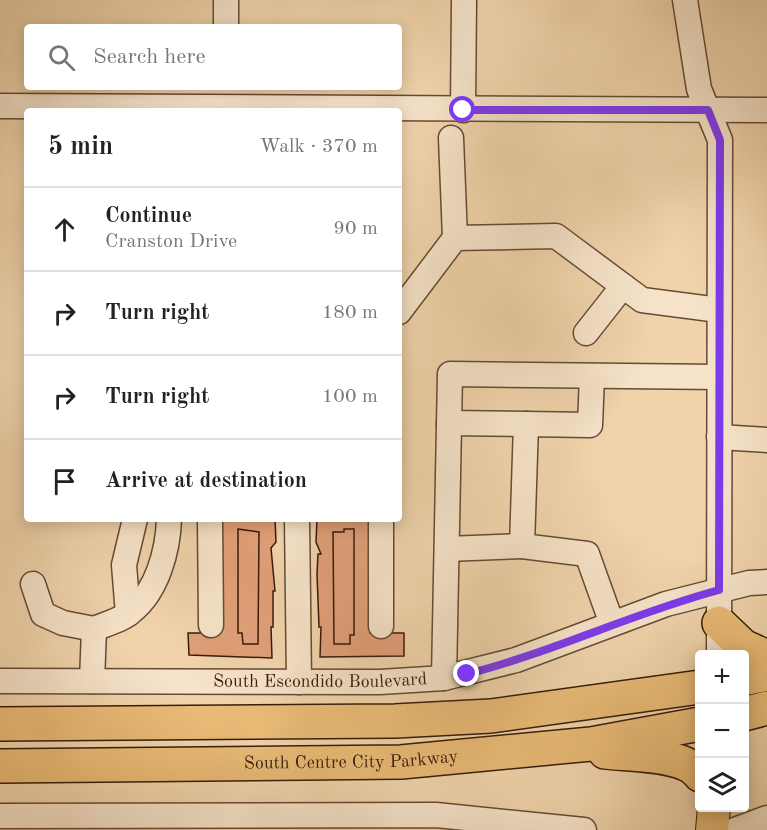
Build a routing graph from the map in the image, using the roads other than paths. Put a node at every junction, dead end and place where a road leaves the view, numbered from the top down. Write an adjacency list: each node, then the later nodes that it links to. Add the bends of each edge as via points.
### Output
1 (226, 0): 4 (street)
2 (464, 0): 9 (street)
3 (685, 0): 10 (street, via 699,89)
4 (226, 24)
5 (225, 102): 8 (street); 9 (street)
6 (0, 106): 7 (street)
7 (27, 108)
8 (66, 108)
9 (463, 110): 10 (street)
10 (708, 110): 11 (street); 16 (street, via 720,140)
11 (767, 110)
12 (451, 138): 13 (street)
13 (455, 238): 14 (street, via 556,236); 15 (street)
14 (623, 286): 16 (street, via 642,300); 17 (street)
15 (402, 308)
16 (719, 310): 19 (street)
17 (586, 333)
18 (592, 376): 19 (street); 20 (street, via 450,374); 21 (street, via 590,425)
19 (719, 377): 22 (street)
20 (449, 423): 21 (street); 30 (street)
21 (526, 424): 29 (street)
22 (719, 437): 23 (street); 33 (street)
23 (767, 440)
24 (134, 522): 34 (street, via 124,565)
25 (169, 522): 34 (street, via 153,587)
26 (210, 522): 36 (street)
27 (297, 522): 46 (street)
28 (381, 522): 37 (street)
29 (522, 546): 30 (street); 35 (street, via 587,554)
30 (447, 549): 42 (street)
31 (767, 582): 33 (street, South Escondido Boulevard)
32 (33, 584): 38 (street, via 43,614)
33 (719, 590): 35 (street, South Escondido Boulevard); 39 (street)
34 (128, 614): 38 (street)
35 (612, 624): 42 (street, South Escondido Boulevard, via 516,660)
36 (211, 625)
37 (381, 626)
38 (94, 629): 45 (street)
39 (719, 639): 40 (highway)
40 (767, 657)
41 (767, 674): 43 (highway)
42 (444, 678): 46 (street, South Escondido Boulevard)
43 (749, 678)
44 (0, 681): 45 (street, South Escondido Boulevard)
45 (92, 681): 46 (street, South Escondido Boulevard)
46 (299, 682)
47 (695, 688): 50 (highway, South Centre City Parkway, via 480,717)
48 (767, 708): 49 (highway)
49 (749, 713)
50 (0, 724)
51 (695, 725): 52 (highway, South Centre City Parkway)
52 (568, 747): 53 (highway, South Centre City Parkway, via 401,762); 54 (highway, via 675,759)
53 (0, 766)
54 (695, 769)
55 (714, 812): 62 (main road)
56 (0, 816): 58 (street)
57 (767, 818): 63 (street)
58 (283, 823): 59 (street)
59 (354, 823): 60 (street, via 436,815)
60 (517, 826): 61 (street)
61 (584, 830)
62 (712, 830)
63 (735, 830)

